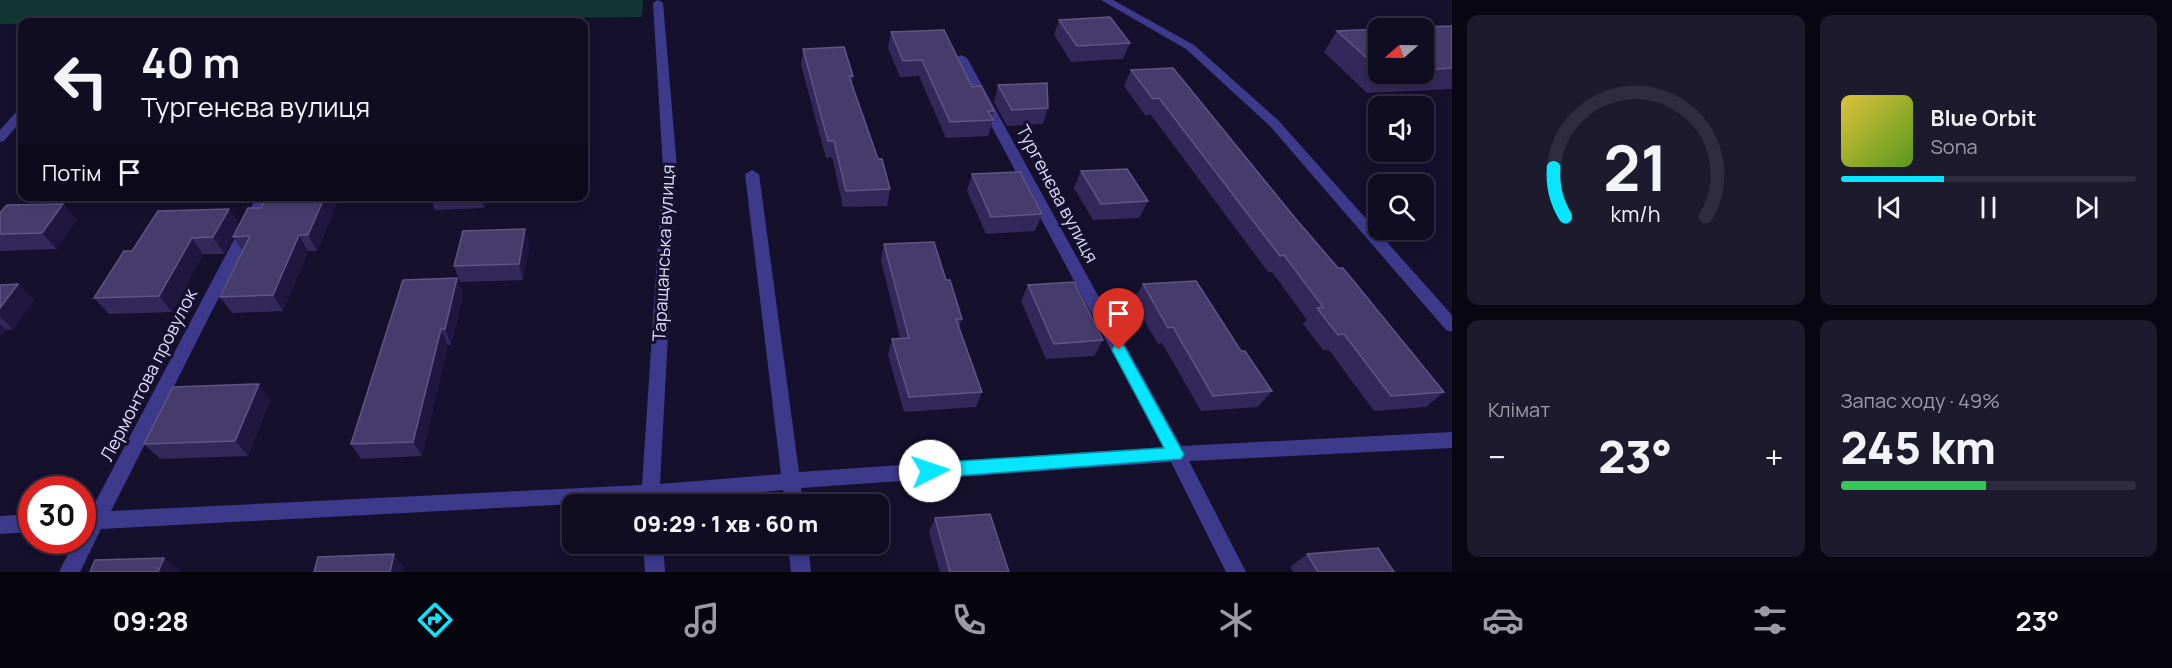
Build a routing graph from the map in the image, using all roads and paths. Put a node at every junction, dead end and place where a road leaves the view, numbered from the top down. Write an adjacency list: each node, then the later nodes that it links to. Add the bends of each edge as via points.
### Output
1 (1106, 0): 8 (street, via 1190,47 1274,123)
2 (658, 3): 12 (street, Таращанська вулиця, via 670,168)
3 (961, 58): 10 (street, Тургенєва вулиця)
4 (18, 118): 5 (street)
5 (0, 138)
6 (752, 174): 11 (street)
7 (261, 201): 16 (street, Лермонтова провулок)
8 (1452, 326)
9 (1452, 440): 10 (street)
10 (1176, 454): 11 (street); 26 (street, Тургенєва вулиця)
11 (792, 481): 13 (street); 14 (street)
12 (650, 494)
13 (689, 494)
14 (793, 494)
15 (562, 502): 17 (street)
16 (96, 507)
17 (96, 520)
18 (18, 524): 19 (street)
19 (0, 525)
20 (76, 554): 23 (street, Лермонтова провулок)
21 (654, 554): 24 (street)
22 (799, 554): 25 (street)
23 (69, 572)
24 (655, 572)
25 (801, 572)
26 (1236, 572)

